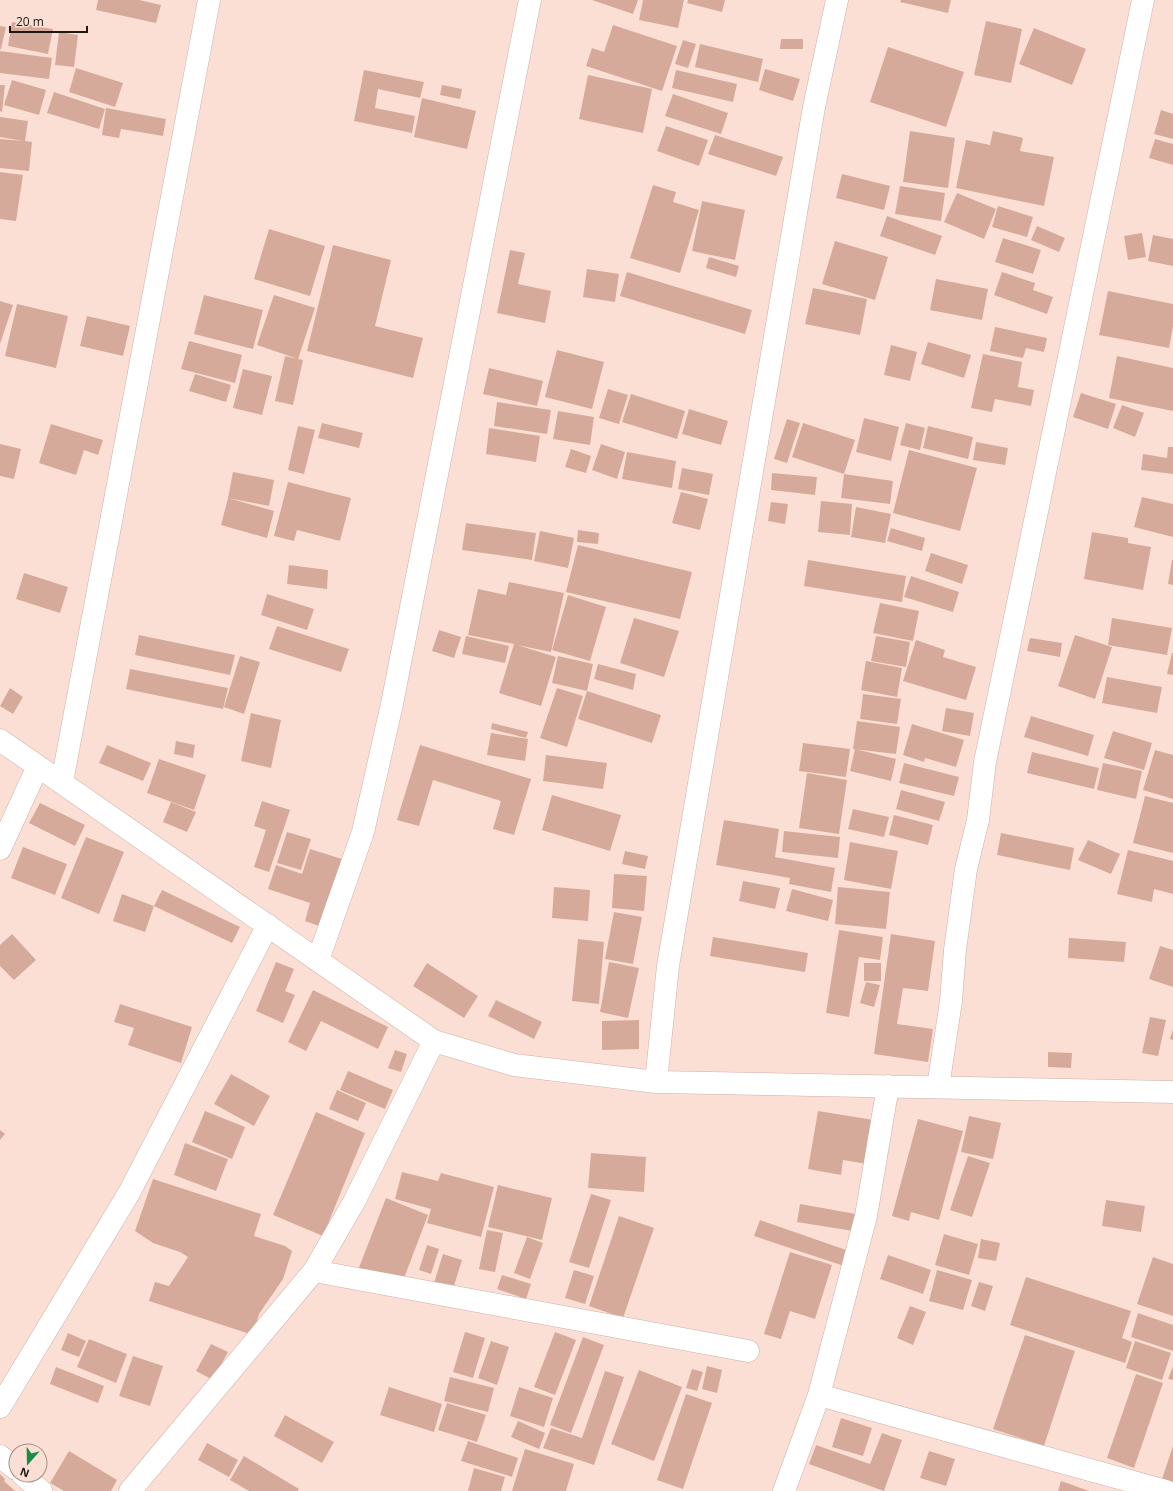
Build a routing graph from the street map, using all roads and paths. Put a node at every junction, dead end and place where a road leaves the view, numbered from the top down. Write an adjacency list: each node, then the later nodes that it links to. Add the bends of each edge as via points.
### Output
1 (209, 0): 7 (street)
2 (530, 0): 10 (street, via 392,704 362,832)
3 (837, 0): 12 (street, via 814,106 671,950)
4 (1143, 0): 14 (street, via 985,762 978,820 966,869)
5 (0, 740): 6 (street)
6 (38, 766): 7 (street); 8 (street)
7 (62, 782): 9 (street)
8 (0, 849)
9 (268, 925): 10 (street); 19 (street, via 129,1193)
10 (318, 960): 11 (street)
11 (434, 1040): 12 (street, via 514,1065); 16 (street, via 354,1202)
12 (656, 1082): 13 (street)
13 (888, 1086): 14 (street); 18 (street, via 866,1216)
14 (938, 1087): 15 (street)
15 (1173, 1092)
16 (314, 1271): 17 (street); 25 (street)
17 (748, 1351)
18 (819, 1395): 23 (street); 26 (street)
19 (0, 1407)
20 (0, 1456): 21 (street)
21 (8, 1462)
22 (32, 1483): 24 (street)
23 (1157, 1489)
24 (41, 1491)
25 (130, 1491)
26 (784, 1491)

